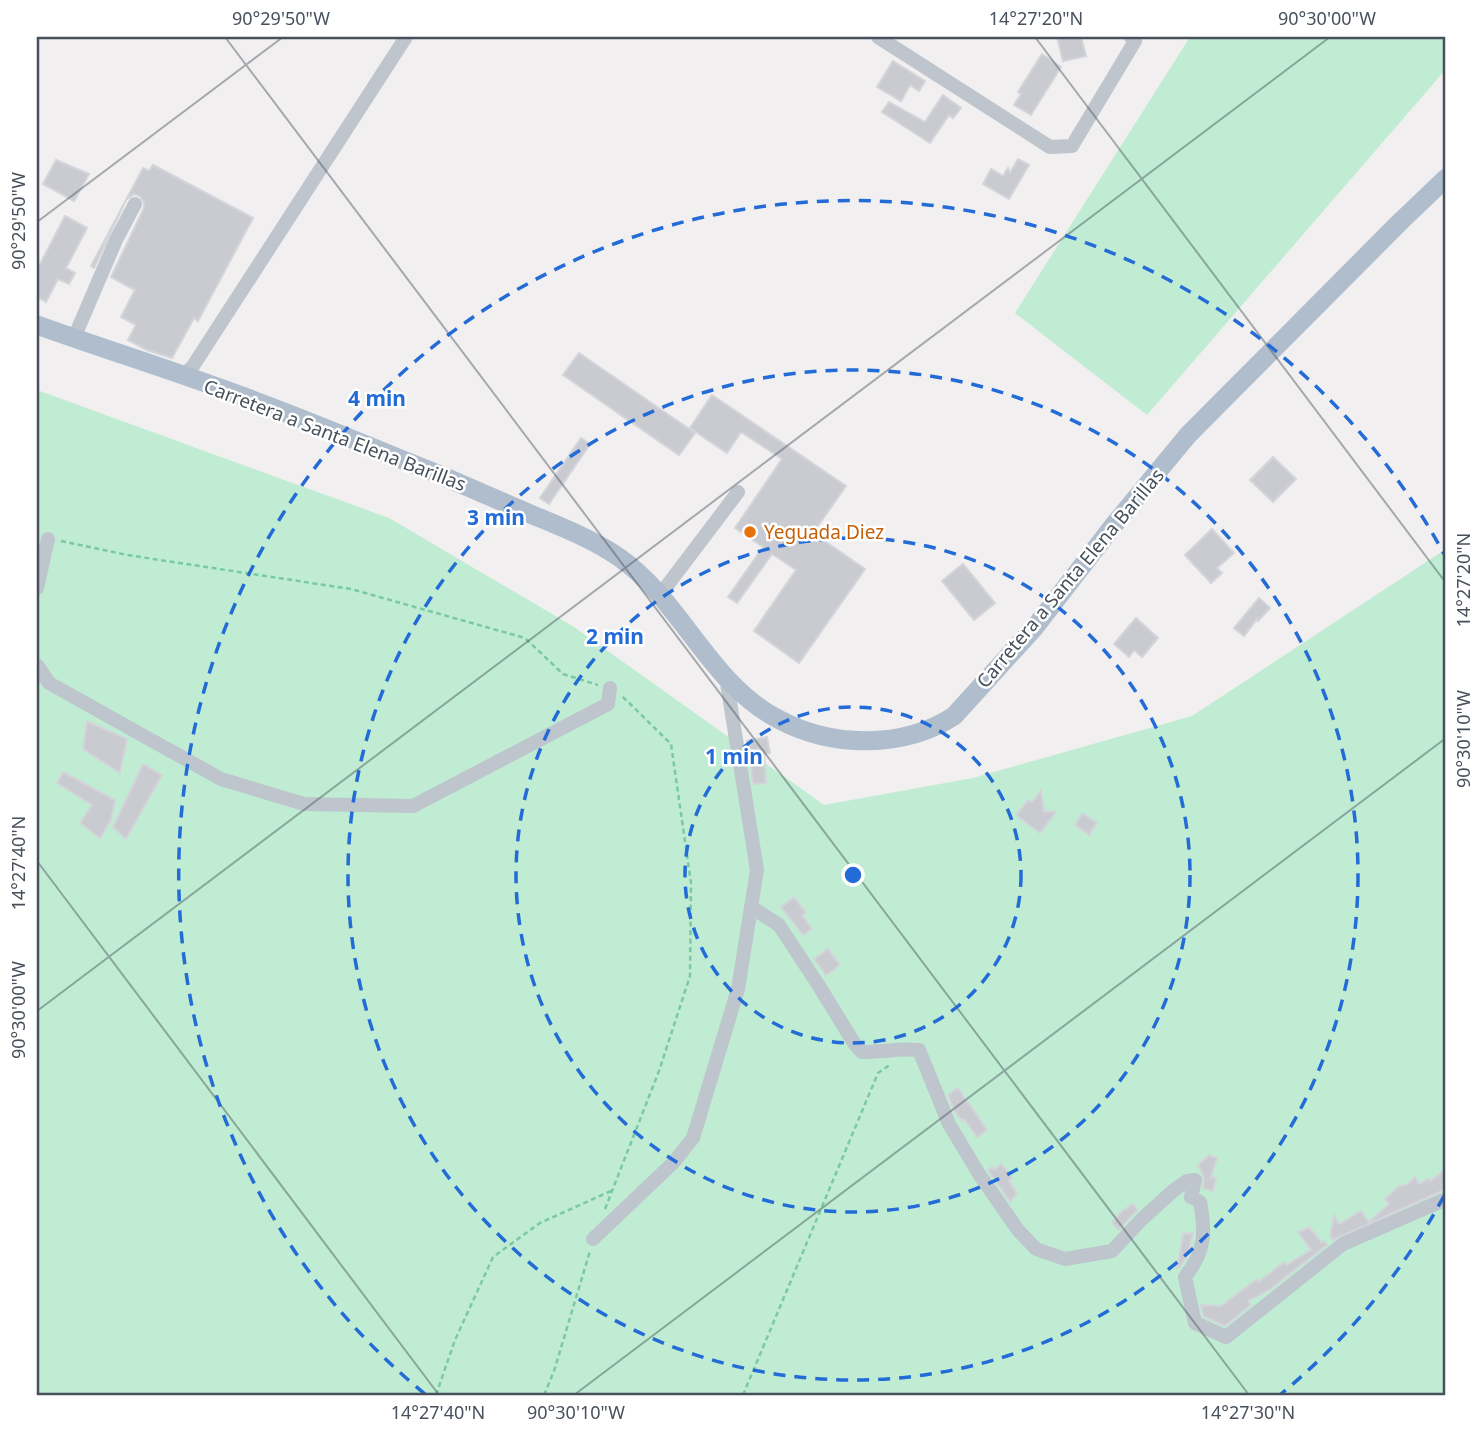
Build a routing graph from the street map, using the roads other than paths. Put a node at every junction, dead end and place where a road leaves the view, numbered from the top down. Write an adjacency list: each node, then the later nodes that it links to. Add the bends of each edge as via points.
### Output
1 (406, 37): 8 (street)
2 (878, 37): 3 (street, via 1050,147 1072,146 1135,41)
3 (1131, 37)
4 (1446, 178): 14 (main road, Carretera a Santa Elena Barillas, via 1188,435 1035,627 954,716 914,734 849,741 778,719)
5 (135, 204): 7 (street)
6 (37, 325): 7 (main road, Carretera a Santa Elena Barillas)
7 (74, 338): 8 (main road, Carretera a Santa Elena Barillas)
8 (184, 376): 12 (main road, Carretera a Santa Elena Barillas, via 563,528 620,558)
9 (738, 492): 12 (street)
10 (48, 539): 11 (street)
11 (37, 587)
12 (660, 595): 14 (main road, Carretera a Santa Elena Barillas)
13 (38, 668): 15 (street, via 49,683 222,779 304,804 413,806 608,704)
14 (726, 677): 16 (street, via 757,870)
15 (610, 688)
16 (751, 907): 17 (street, via 779,925 862,1052 919,1050 950,1125 1018,1230 1036,1248 1065,1259 1112,1251 1174,1190 1195,1180 1191,1197 1200,1202 1202,1248 1185,1278 1195,1324 1226,1337 1343,1244); 18 (street, via 738,989 693,1138)
17 (1446, 1199)
18 (593, 1240)

